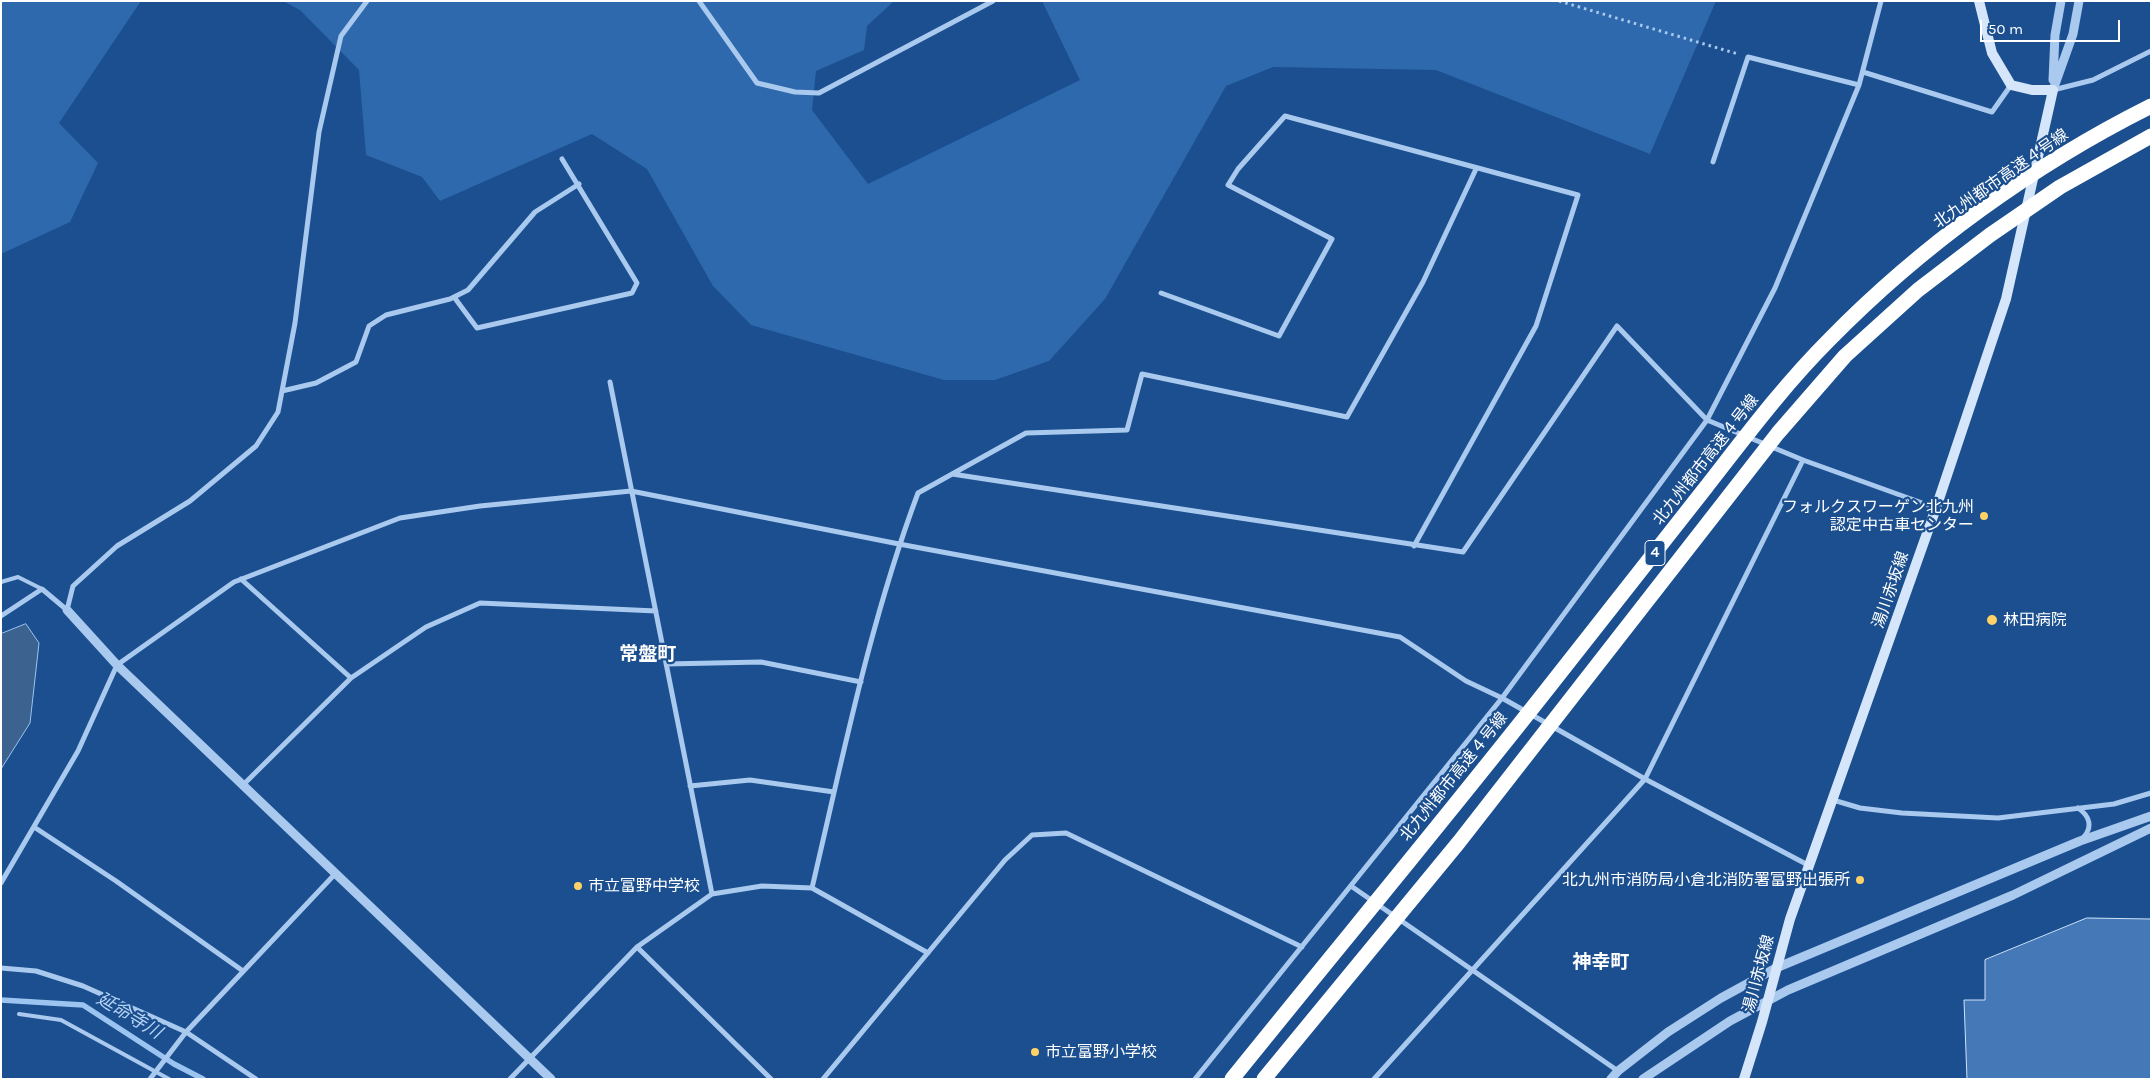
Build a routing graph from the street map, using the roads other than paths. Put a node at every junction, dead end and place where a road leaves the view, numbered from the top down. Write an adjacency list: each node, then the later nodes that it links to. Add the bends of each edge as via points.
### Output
1 (367, 1): 22 (street, via 342,36 319,132 295,324)
2 (699, 1): 3 (street, via 757,83 819,94)
3 (993, 1)
4 (1881, 1): 9 (street)
5 (1979, 1): 11 (main road, via 1992,53)
6 (2061, 1): 12 (street, via 2055,35)
7 (2079, 1): 12 (street, via 2073,34)
8 (2151, 51): 12 (street, via 2093,80)
9 (1863, 72): 10 (street); 11 (street, via 1992,112)
10 (1859, 85): 16 (street, via 1748,57); 23 (street, via 1775,288)
11 (2011, 85): 12 (main road)
12 (2053, 90): 27 (main road, 湯川赤坂線, via 2006,299)
13 (2151, 106): 80 (highway, 北九州都市高速４号線 / 4, bridge, via 2116,123 1974,215 1902,272 1828,341 1758,420 1555,680)
14 (2151, 136): 81 (highway, 4, bridge, via 2060,187 1990,235 1918,290 1845,356 1778,433 1459,842)
15 (562, 158): 18 (street)
16 (1713, 162)
17 (1476, 169): 19 (street, via 1285,116 1228,185 1332,239 1279,336); 25 (street, via 1423,282 1347,417 1142,374 1127,430 1026,433); 29 (street, via 1578,195 1536,326)
18 (579, 184): 20 (street, via 535,212 468,290); 20 (street, via 637,283 632,293 477,328)
19 (1161, 293)
20 (454, 297): 22 (street, via 386,315 369,326 356,362 316,383)
21 (610, 382): 26 (street)
22 (282, 391): 33 (street, via 278,412 256,446 190,501 117,546 73,586)
23 (1707, 420): 24 (street); 29 (street, via 1617,326 1463,552); 40 (street)
24 (1802, 460): 27 (street); 41 (street)
25 (951, 474): 28 (street, via 918,493); 29 (street)
26 (631, 491): 28 (street); 30 (street, via 480,506 400,518); 34 (street)
27 (1936, 508): 46 (main road, 湯川赤坂線)
28 (899, 544): 39 (street); 40 (street, via 1400,637 1466,682)
29 (1414, 546)
30 (241, 579): 37 (street); 38 (street)
31 (1, 582): 32 (lane, via 18,577)
32 (42, 590): 33 (street); 35 (street)
33 (67, 610): 37 (street)
34 (656, 611): 36 (street); 38 (street, via 480,603 426,627)
35 (1, 616)
36 (666, 664): 39 (street, via 761,662); 43 (street)
37 (117, 665): 42 (street); 49 (street, via 78,751)
38 (351, 678): 42 (street)
39 (861, 682): 44 (street)
40 (1502, 698): 41 (street); 55 (street)
41 (1645, 779): 52 (street); 63 (street)
42 (243, 785): 53 (street)
43 (690, 786): 44 (street, via 750,780); 57 (street)
44 (834, 792): 56 (street)
45 (2151, 793): 47 (street, via 2114,804)
46 (1833, 800): 47 (street, via 1860,808 1953,817 1998,818); 52 (main road, 湯川赤坂線)
47 (2078, 808): 51 (street, via 2088,817 2090,825 2088,833)
48 (2151, 816): 51 (street)
49 (34, 827): 54 (street); 64 (street)
50 (2151, 828): 65 (street, via 2013,895)
51 (2080, 841): 62 (street)
52 (1808, 865): 62 (main road, 湯川赤坂線)
53 (335, 874): 64 (street); 68 (street)
54 (1, 884)
55 (1350, 886): 59 (street); 63 (street)
56 (812, 888): 57 (street, via 762,886); 60 (street)
57 (712, 894): 58 (street)
58 (638, 947): 68 (street); 77 (street)
59 (1302, 947): 60 (street, via 1066,833 1032,835 1005,860); 79 (street)
60 (928, 953): 78 (street)
61 (1, 968): 67 (street, via 36,971 83,986)
62 (1776, 968): 65 (main road, 湯川赤坂線); 70 (street, via 1683,1022)
63 (1473, 970): 70 (street); 82 (street)
64 (243, 971): 67 (street)
65 (1768, 1000): 71 (street, via 1730,1021); 84 (main road, 湯川赤坂線)
66 (19, 1014): 69 (lane, via 61,1020)
67 (186, 1032): 69 (street); 74 (street)
68 (529, 1058): 75 (street); 76 (street)
69 (155, 1071): 72 (street); 73 (lane)
70 (1618, 1071): 83 (street)
71 (1646, 1078)
72 (150, 1079)
73 (169, 1079)
74 (256, 1079)
75 (510, 1079)
76 (551, 1079)
77 (771, 1079)
78 (823, 1079)
79 (1194, 1079)
80 (1232, 1079)
81 (1264, 1079)
82 (1374, 1079)
83 (1611, 1079)
84 (1744, 1079)

